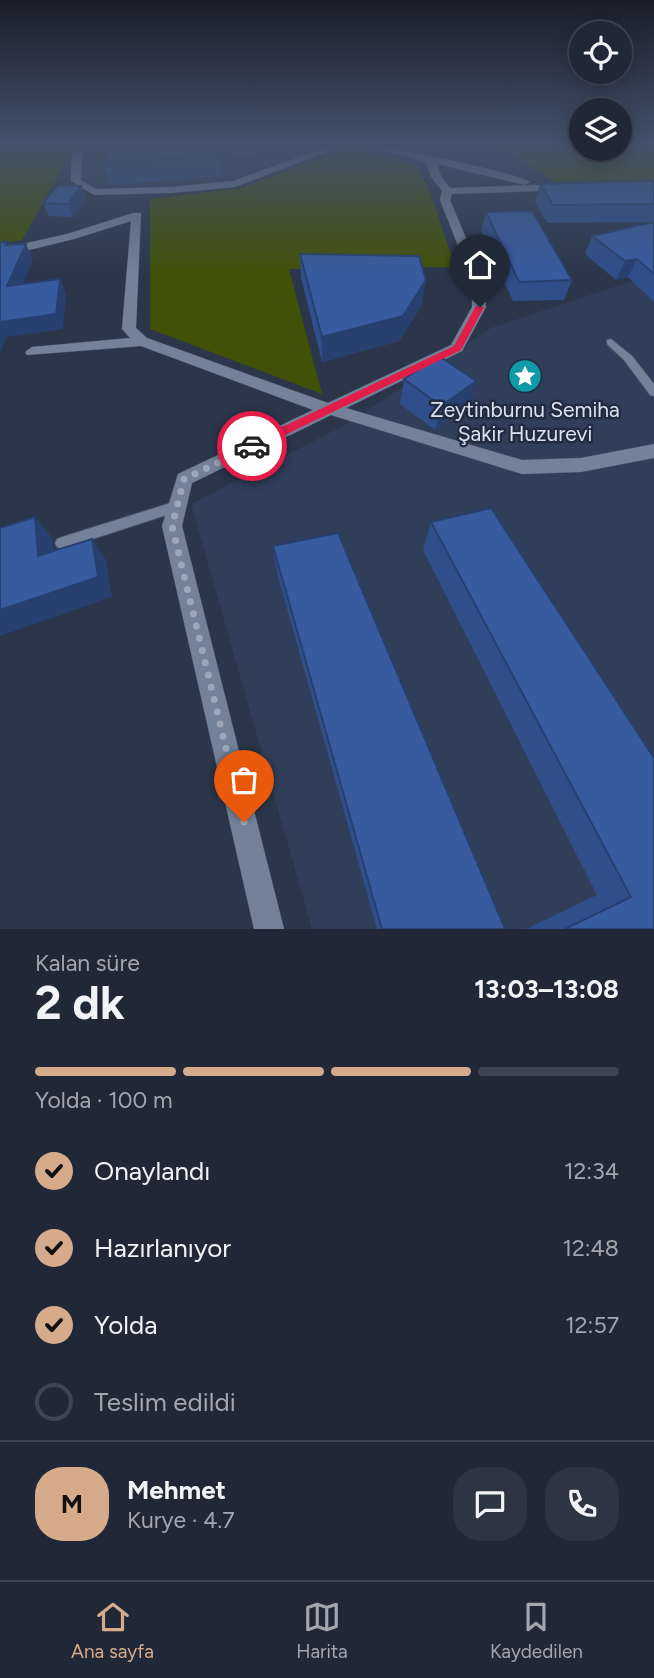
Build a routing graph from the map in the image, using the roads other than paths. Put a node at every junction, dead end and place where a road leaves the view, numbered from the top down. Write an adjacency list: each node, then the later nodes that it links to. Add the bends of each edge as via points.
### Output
1 (88, 188): 2 (street, via 94,192)
2 (171, 188)
3 (445, 188): 5 (street)
4 (514, 188): 5 (street)
5 (447, 191): 11 (street, via 445,200 478,281 480,307 457,348)
6 (0, 253): 7 (street, via 137,215 129,329)
7 (142, 341): 9 (street); 11 (street)
8 (611, 342): 10 (lane)
9 (32, 352)
10 (654, 393)
11 (329, 409): 12 (street, via 522,467 582,465); 13 (street, via 184,479)
12 (654, 450)
13 (177, 506): 14 (lane); 15 (street, via 172,526)
14 (62, 543)
15 (269, 929)

